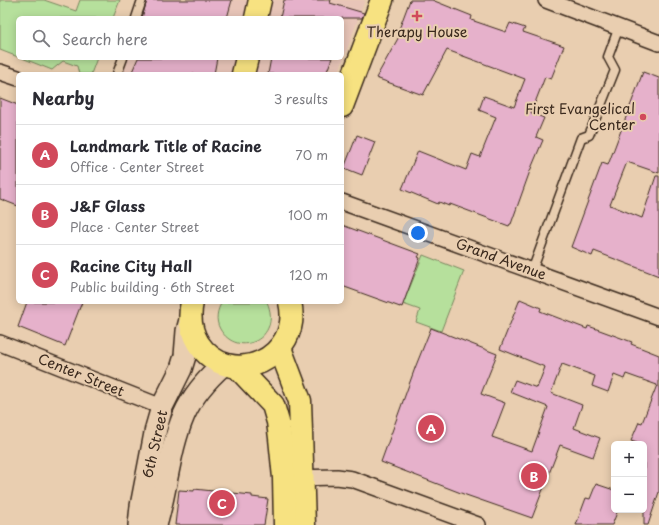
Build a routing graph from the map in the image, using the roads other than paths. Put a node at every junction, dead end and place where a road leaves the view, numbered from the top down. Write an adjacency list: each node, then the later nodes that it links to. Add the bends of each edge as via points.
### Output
1 (142, 0): 5 (lane)
2 (260, 0): 6 (main road)
3 (382, 0): 15 (main road)
4 (546, 0): 7 (street)
5 (137, 16)
6 (256, 16)
7 (619, 28): 8 (street); 17 (lane, via 608,57 614,70 589,135 581,138)
8 (659, 42)
9 (122, 60): 12 (lane)
10 (246, 60): 13 (main road)
11 (0, 72): 14 (street)
12 (118, 72)
13 (244, 72)
14 (16, 77)
15 (344, 101)
16 (344, 203): 17 (street, Grand Avenue)
17 (532, 271): 20 (street, Grand Avenue)
18 (290, 304): 22 (main road, via 290,328)
19 (191, 311): 23 (main road, via 192,329 200,346 207,354); 24 (street, 6th Street, via 185,356)
20 (659, 317)
21 (0, 343): 24 (street, Center Street)
22 (280, 348): 23 (main road, via 260,363 249,366); 25 (main road, via 300,401)
23 (230, 365): 25 (main road, via 273,405); 27 (street, 6th Street, via 201,387 184,414 172,452)
24 (162, 407): 26 (street, 6th Street)
25 (293, 478): 28 (main road); 29 (main road); 30 (street, via 352,479)
26 (139, 525)
27 (156, 525)
28 (285, 525)
29 (304, 525)
30 (478, 525)

